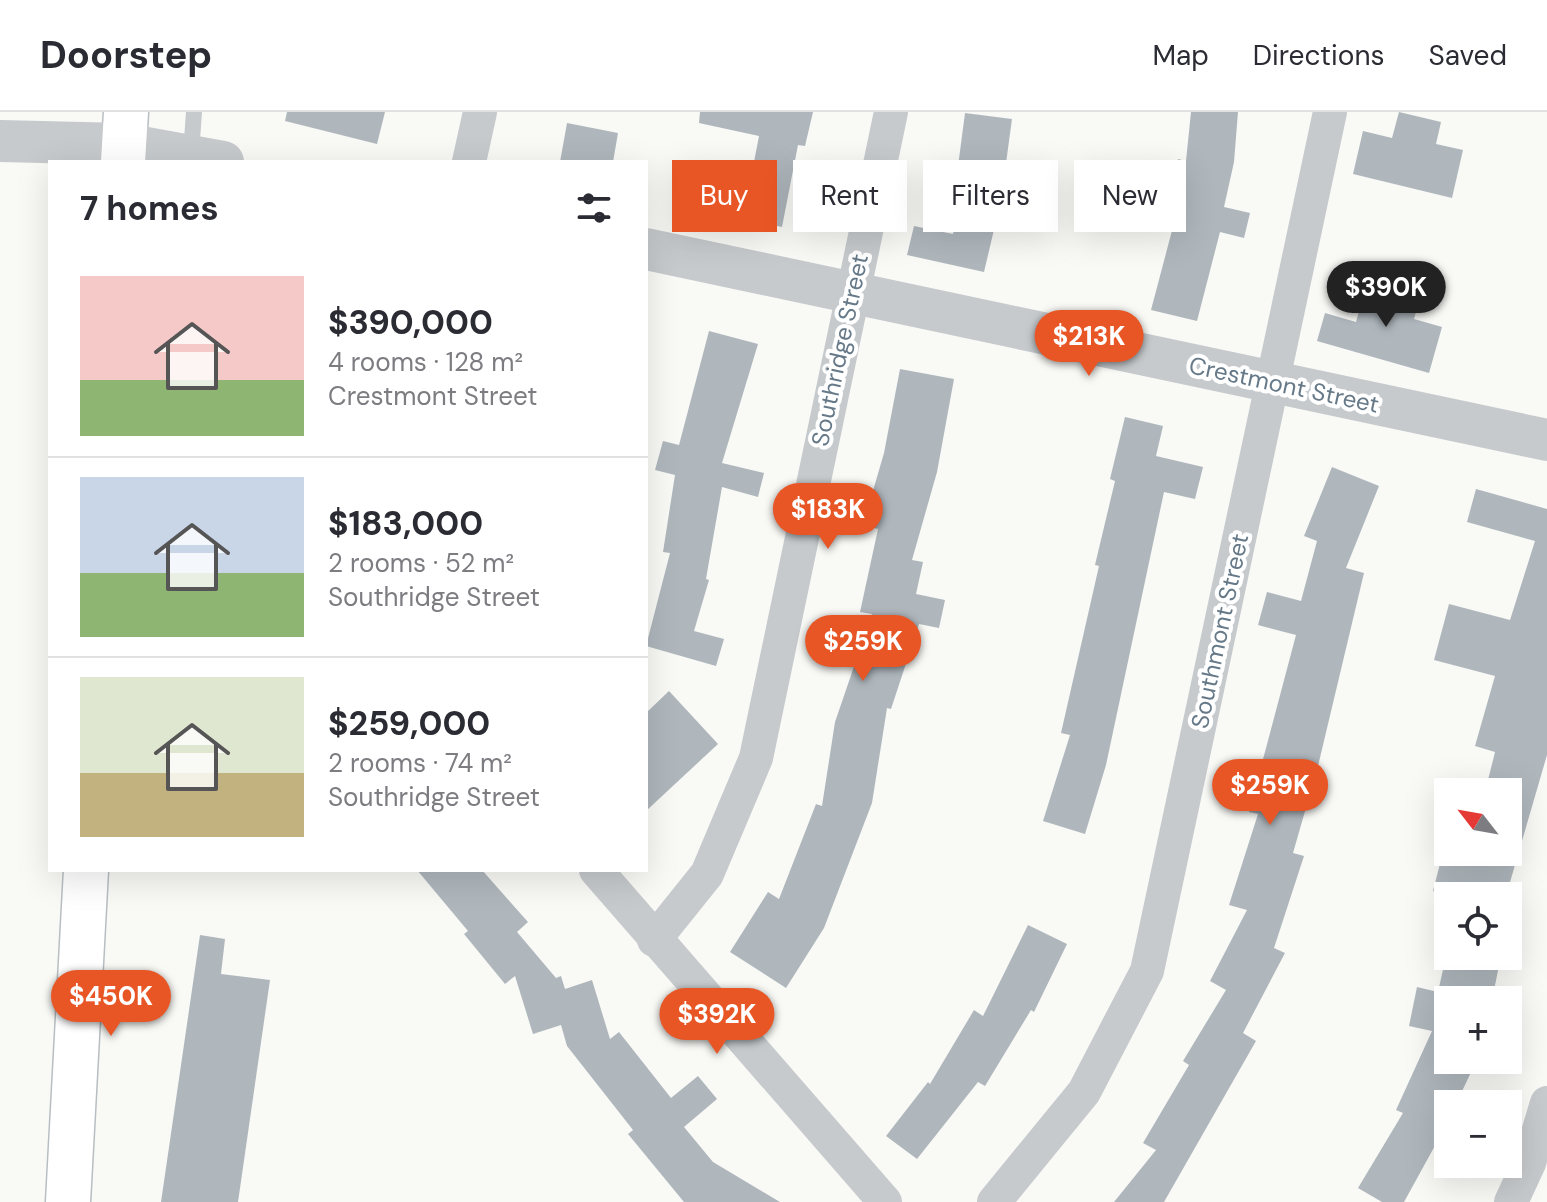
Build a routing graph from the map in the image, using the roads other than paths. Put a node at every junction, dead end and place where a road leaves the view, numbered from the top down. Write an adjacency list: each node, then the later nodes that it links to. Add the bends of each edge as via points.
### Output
1 (194, 112): 7 (lane)
2 (480, 112): 8 (street)
3 (891, 112): 10 (street, Southridge Street)
4 (1330, 112): 11 (street, Southmont Street)
5 (124, 139): 6 (street); 7 (street)
6 (0, 141)
7 (207, 159)
8 (469, 160)
9 (648, 249): 10 (street, Crestmont Street)
10 (852, 294): 11 (street, Crestmont Street); 15 (street, Southridge Street, via 756,758 707,874)
11 (1273, 383): 12 (street, Crestmont Street); 19 (street, Southmont Street, via 1147,971 1084,1092)
12 (1547, 440)
13 (86, 872): 17 (main road)
14 (598, 872): 15 (street)
15 (654, 940): 18 (street)
16 (1547, 1103): 20 (street)
17 (68, 1202)
18 (885, 1202)
19 (994, 1202)
20 (1511, 1202)

